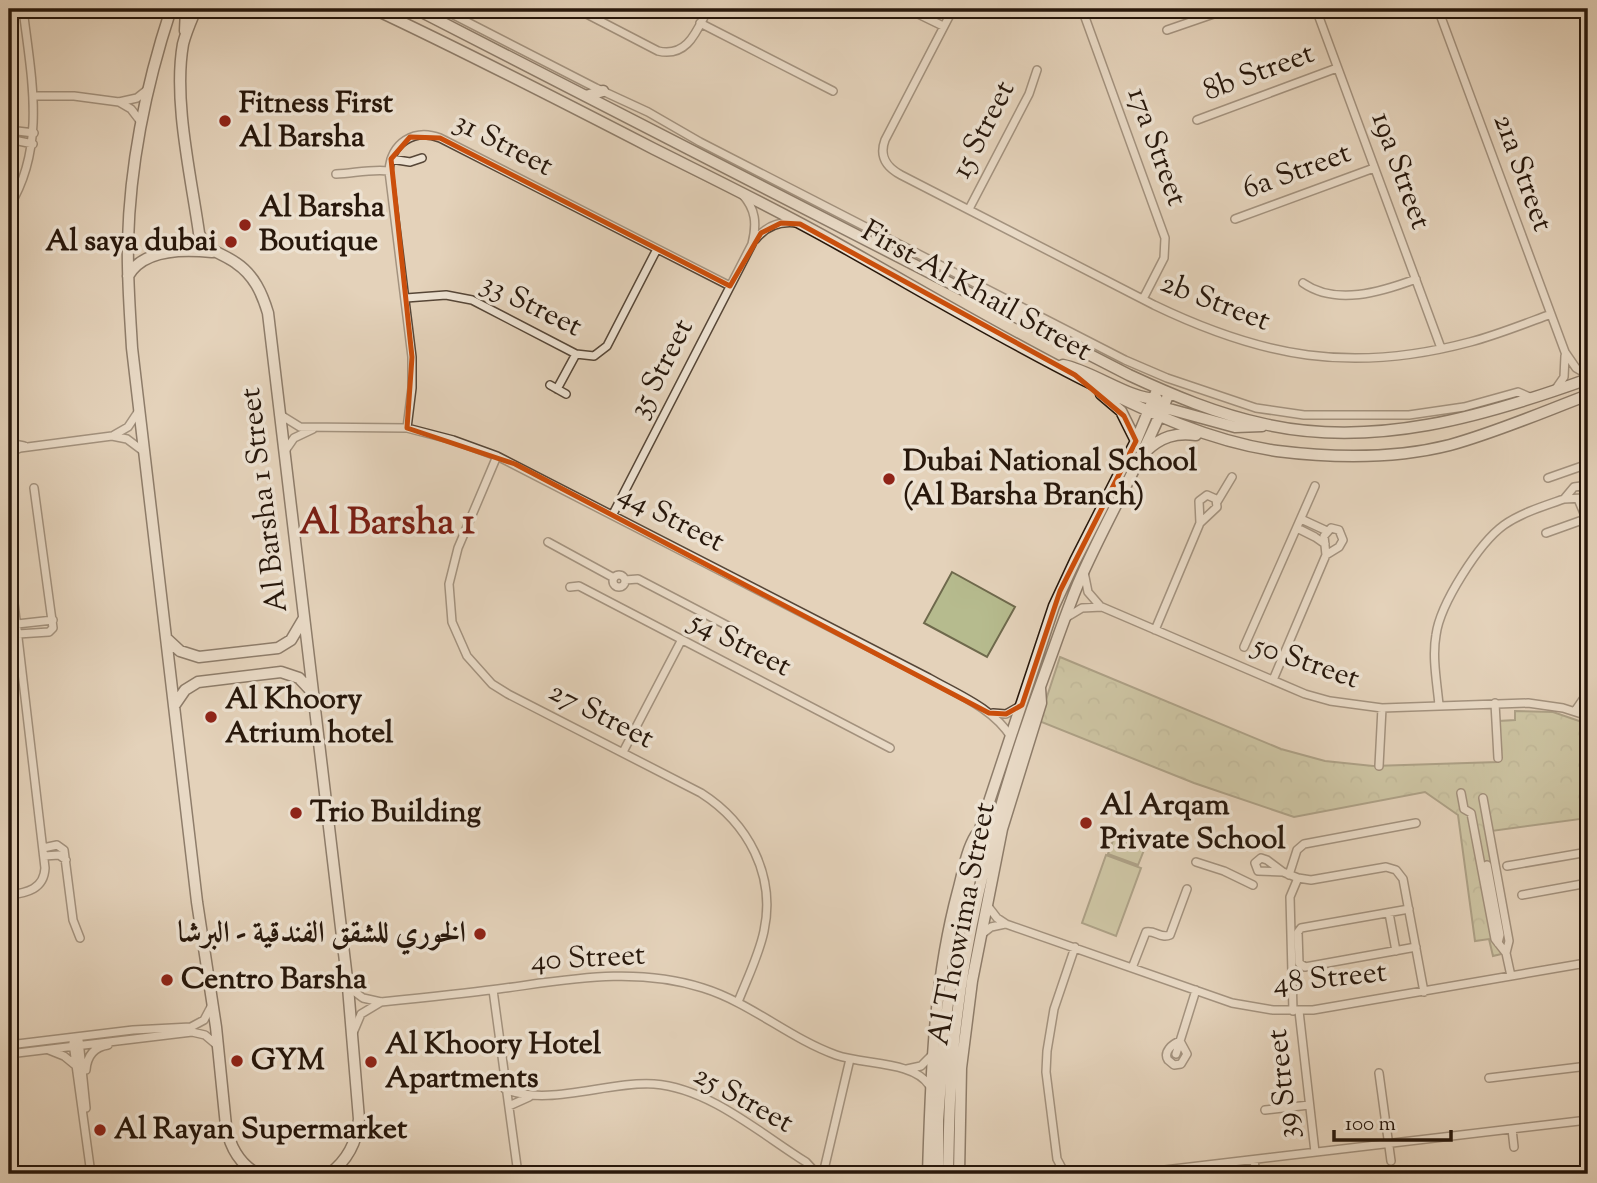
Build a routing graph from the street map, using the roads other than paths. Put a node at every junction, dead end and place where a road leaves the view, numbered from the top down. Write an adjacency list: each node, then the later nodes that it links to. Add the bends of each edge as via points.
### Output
1 (23, 9): 25 (street)
2 (171, 9): 22 (street)
3 (186, 9): 19 (street)
4 (196, 9): 19 (street, Al Barsha 1 Street)
5 (374, 9): 39 (street, First Al Khail Street)
6 (416, 9): 26 (street, First Al Khail Street)
7 (442, 9): 23 (street)
8 (577, 9): 16 (street, via 658,51 677,51 691,40)
9 (708, 9): 16 (street)
10 (908, 9): 17 (street)
11 (953, 9): 17 (street)
12 (1082, 9): 52 (street, 17a Street, via 1165,238 1164,258)
13 (1228, 9): 18 (street)
14 (1316, 9): 20 (street, 19a Street)
15 (1438, 9): 54 (street, 21a Street)
16 (700, 23): 24 (street)
17 (943, 26): 41 (street, 2b Street, via 883,144 884,158 901,175)
18 (1167, 30)
19 (186, 34): 46 (street, Al Barsha 1 Street, via 181,83 199,233)
20 (1337, 68): 28 (street, 8b Street); 36 (street, 19a Street)
21 (1037, 70): 41 (street, 15 Street, via 1029,94)
22 (151, 85): 27 (street, via 137,98); 29 (street)
23 (603, 91): 26 (street); 53 (street)
24 (833, 92)
25 (33, 96): 27 (street); 31 (street)
26 (586, 96): 55 (street, First Al Khail Street)
27 (119, 102): 29 (street)
28 (1197, 120)
29 (142, 124): 47 (street, via 130,202)
30 (9, 130): 31 (street)
31 (34, 133): 33 (street)
32 (9, 139): 33 (street)
33 (33, 144): 40 (street)
34 (422, 158): 35 (street, via 410,162)
35 (391, 159): 37 (street); 45 (street, 31 Street, via 410,137 433,135)
36 (1374, 168): 42 (street, 6a Street); 48 (street, 19a Street)
37 (389, 171): 38 (street); 51 (street)
38 (336, 174)
39 (741, 194): 43 (street, First Al Khail Street); 44 (street, 35 Street, via 755,216)
40 (9, 207)
41 (968, 209): 52 (street, 2b Street)
42 (1235, 219)
43 (800, 224): 44 (street, 35 Street, via 774,225); 59 (street, First Al Khail Street)
44 (752, 244): 50 (street, 35 Street)
45 (656, 249): 50 (street, 31 Street); 58 (street, 33 Street, via 604,350 588,357)
46 (216, 253): 47 (street, via 149,256); 72 (street, Al Barsha 1 Street, via 244,269 262,296 269,321)
47 (128, 276): 69 (street)
48 (1416, 279): 49 (street, via 1357,295 1326,292); 56 (street, 19a Street)
49 (1303, 283)
50 (730, 286): 96 (street, 35 Street)
51 (406, 298): 58 (street, 33 Street, via 437,294 472,300); 75 (street, via 413,367)
52 (1143, 299): 56 (street, 2b Street, via 1241,340 1295,355 1376,358)
53 (1013, 302): 55 (street); 68 (street, via 1153,372 1272,411 1398,416 1464,407 1518,392)
54 (1551, 314): 56 (street, 2b Street); 57 (street, 21a Street)
55 (1020, 318): 62 (street, First Al Khail Street)
56 (1441, 348)
57 (1565, 352): 61 (street, 21a Street); 63 (street, via 1564,377)
58 (576, 354): 65 (street, via 553,387)
59 (1052, 364): 60 (street, First Al Khail Street); 67 (street, via 1081,370)
60 (1075, 375): 70 (street, First Al Khail Street); 78 (street, via 1118,407)
61 (1588, 377): 63 (street, First Al Khail Street)
62 (1158, 388): 64 (street, First Al Khail Street); 67 (street, Al Thowima Street)
63 (1553, 392): 68 (street, First Al Khail Street)
64 (1169, 393): 67 (street); 71 (street, Al Thowima Street); 73 (street, First Al Khail Street)
65 (566, 394)
66 (1588, 396): 77 (street, First Al Khail Street, via 1476,437 1418,451 1305,453)
67 (1153, 399): 70 (street, Al Thowima Street)
68 (1532, 399): 73 (street, First Al Khail Street, via 1475,416 1395,430 1330,433)
69 (138, 412): 76 (street, via 128,427); 81 (street)
70 (1149, 412): 71 (street, First Al Khail Street); 78 (street, Al Thowima Street)
71 (1162, 412): 73 (street, via 1235,427); 77 (street, First Al Khail Street); 84 (street, Al Thowima Street)
72 (278, 414): 74 (street, 44 Street, via 297,426); 83 (street, Al Barsha 1 Street)
73 (1266, 425)
74 (314, 428): 75 (street, 44 Street); 83 (street, via 294,438)
75 (407, 428): 85 (street, 44 Street)
76 (112, 436): 80 (street); 81 (street, via 127,439)
77 (1210, 436): 84 (street, via 1163,438)
78 (1136, 442): 127 (street, Al Thowima Street, via 1060,591)
79 (9, 443): 80 (street)
80 (28, 446): 82 (street)
81 (143, 452): 119 (street)
82 (9, 453)
83 (283, 453): 112 (street, Al Barsha 1 Street)
84 (1143, 454): 107 (street, Al Thowima Street)
85 (497, 456): 96 (street, 44 Street); 136 (street, 27 Street, via 452,566 449,603 458,639 492,684)
86 (1588, 465): 87 (street)
87 (1568, 471): 89 (street); 91 (street)
88 (1232, 477): 95 (street)
89 (1548, 478)
90 (1315, 486): 98 (street)
91 (1574, 487): 93 (street); 94 (street, via 1585,489)
92 (34, 488): 114 (street)
93 (1564, 499): 94 (street); 128 (street, via 1500,528 1451,594 1436,636)
94 (1578, 499): 97 (street)
95 (1217, 502): 99 (street, via 1216,509); 99 (street, via 1209,495 1200,499)
96 (612, 514): 132 (street, 44 Street)
97 (1587, 518): 102 (street)
98 (1301, 519): 100 (street); 101 (street)
99 (1200, 523): 117 (street)
100 (1297, 528): 104 (street); 121 (street)
101 (1326, 531): 104 (street); 105 (street, via 1339,530 1343,540)
102 (1546, 533)
103 (548, 542): 108 (street)
104 (1325, 544): 105 (street)
105 (1326, 555): 122 (street)
106 (9, 561): 115 (street)
107 (1084, 571): 111 (street, via 1088,592); 113 (street, Al Thowima Street)
108 (616, 584): 110 (street); 116 (street, via 624,586 625,580 636,578)
109 (570, 587): 110 (street, 54 Street, via 577,585)
110 (608, 601): 120 (street, 54 Street)
111 (1102, 607): 113 (street, via 1082,608); 117 (street, 50 Street)
112 (304, 617): 119 (street, via 296,634 278,648 199,657 180,652); 125 (street, Al Barsha 1 Street)
113 (1065, 618): 123 (street, Al Thowima Street)
114 (53, 620): 115 (street); 118 (street, via 49,632)
115 (17, 624): 118 (street)
116 (730, 627)
117 (1155, 630): 122 (street, 50 Street)
118 (18, 634): 145 (street)
119 (166, 638): 129 (street)
120 (681, 640): 135 (street, 54 Street); 136 (street)
121 (1244, 648)
122 (1273, 680): 130 (street, 50 Street, via 1330,701)
123 (1040, 687): 158 (street, Al Thowima Street, via 1041,703 1002,829); 160 (street, Al Thowima Street)
124 (1588, 692): 131 (street)
125 (314, 693): 129 (street, via 299,678 281,672 198,682 185,690); 174 (street, Al Barsha 1 Street)
126 (1495, 703): 128 (street, 50 Street); 131 (street, 50 Street); 137 (street)
127 (1022, 705): 132 (street, via 1006,714); 134 (street, Al Thowima Street)
128 (1439, 705): 130 (street, 50 Street)
129 (174, 706): 181 (street)
130 (1382, 708): 138 (street)
131 (1575, 711): 133 (street, 50 Street)
132 (989, 713): 134 (street, 44 Street)
133 (1588, 716)
134 (1011, 737): 142 (street, Al Thowima Street)
135 (890, 748)
136 (623, 752): 180 (street, 27 Street, via 716,803 755,850 766,889 766,919)
137 (1498, 758)
138 (1379, 766)
139 (1461, 793): 140 (street, via 1465,809)
140 (1471, 813): 143 (street, via 1483,801); 144 (street)
141 (1416, 823): 151 (street, via 1304,844)
142 (979, 832): 160 (street, Al Thowima Street); 191 (street, Al Thowima Street, via 951,914)
143 (1489, 832): 144 (street); 148 (street)
144 (1476, 835): 148 (street)
145 (43, 852): 156 (street, via 45,874 39,884 29,893); 166 (street, via 66,860 73,920)
146 (1588, 852): 149 (street)
147 (1196, 862): 150 (street, via 1249,883)
148 (1488, 865): 155 (street); 155 (street)
149 (1507, 866)
150 (1255, 867): 151 (street, via 1262,873); 151 (street, via 1263,858)
151 (1286, 874): 152 (street)
152 (1298, 878): 159 (street, via 1393,868 1403,879); 182 (street, 39 Street, via 1290,897)
153 (1588, 883): 157 (street)
154 (1187, 889): 172 (street, via 1170,935 1146,932)
155 (1493, 891): 162 (street); 162 (street)
156 (9, 895)
157 (1522, 895)
158 (987, 905): 164 (street, 48 Street); 165 (street, Al Thowima Street)
159 (1409, 909): 161 (street); 168 (street)
160 (968, 913): 221 (street, via 945,1029); 222 (street, via 951,1080)
161 (1389, 913): 169 (street); 169 (street, via 1301,928 1299,963 1305,967)
162 (1498, 918): 170 (street, via 1509,940); 170 (street, via 1498,944)
163 (1588, 919): 171 (street)
164 (1006, 924): 165 (street, via 991,927); 167 (street, 48 Street)
165 (980, 937): 222 (street, Al Thowima Street, via 963,1040)
166 (80, 938)
167 (1075, 947): 172 (street, 48 Street); 223 (street, via 1052,1019 1046,1061 1057,1159)
168 (1416, 947): 169 (street); 178 (street)
169 (1396, 951)
170 (1506, 953): 173 (street)
171 (1586, 963): 173 (street, 48 Street); 177 (street)
172 (1132, 968): 176 (street, 48 Street)
173 (1511, 976): 178 (street, 48 Street)
174 (348, 987): 179 (street, via 363,998); 183 (street, Al Barsha 1 Street)
175 (493, 989): 179 (street, 40 Street); 180 (street, 40 Street, via 592,976 640,975 687,983); 199 (street)
176 (1196, 990): 182 (street, 48 Street, via 1242,1005); 190 (street)
177 (1588, 990)
178 (1424, 992): 182 (street, 48 Street)
179 (381, 1002): 183 (street, via 361,1014)
180 (738, 1002): 192 (street, 40 Street)
181 (213, 1004): 185 (street, via 204,1020 191,1027 133,1030); 187 (street)
182 (1296, 1011): 202 (street, 39 Street)
183 (353, 1035): 217 (street, Al Barsha 1 Street, via 358,1129 346,1159)
184 (130, 1038): 185 (street); 187 (street, via 192,1031); 200 (street, via 92,1053 86,1066)
185 (76, 1041): 186 (street); 188 (street); 193 (street); 200 (street)
186 (9, 1045)
187 (218, 1046): 216 (street, via 230,1141 241,1161)
188 (45, 1049): 189 (street); 193 (street)
189 (9, 1054)
190 (1176, 1054)
191 (931, 1056): 195 (street, via 921,1066); 198 (street, Al Thowima Street)
192 (850, 1059): 195 (street, 40 Street); 213 (street)
193 (76, 1066): 206 (street)
194 (1588, 1066): 197 (street)
195 (906, 1069): 198 (street, 40 Street, via 921,1075)
196 (1378, 1073): 208 (street)
197 (1489, 1078)
198 (929, 1085): 221 (street, Al Thowima Street)
199 (505, 1089): 201 (street, 25 Street); 203 (street)
200 (85, 1091): 206 (street)
201 (530, 1097): 203 (street, 25 Street); 214 (street, 25 Street, via 634,1084 680,1089 717,1105)
202 (1309, 1105): 204 (street); 210 (street, 39 Street)
203 (509, 1106): 218 (street)
204 (1265, 1111)
205 (1588, 1120): 207 (street)
206 (86, 1126): 215 (street)
207 (1512, 1129): 208 (street); 209 (street)
208 (1389, 1143): 210 (street); 212 (street)
209 (1514, 1147)
210 (1315, 1152): 211 (street)
211 (1254, 1160): 224 (street); 225 (street)
212 (1391, 1161)
213 (826, 1162): 214 (street); 220 (street)
214 (806, 1163): 219 (street, 25 Street)
215 (91, 1174)
216 (258, 1174)
217 (329, 1174)
218 (518, 1174)
219 (817, 1174)
220 (823, 1174)
221 (931, 1174)
222 (955, 1174)
223 (1065, 1174)
224 (1131, 1174)
225 (1256, 1174)

